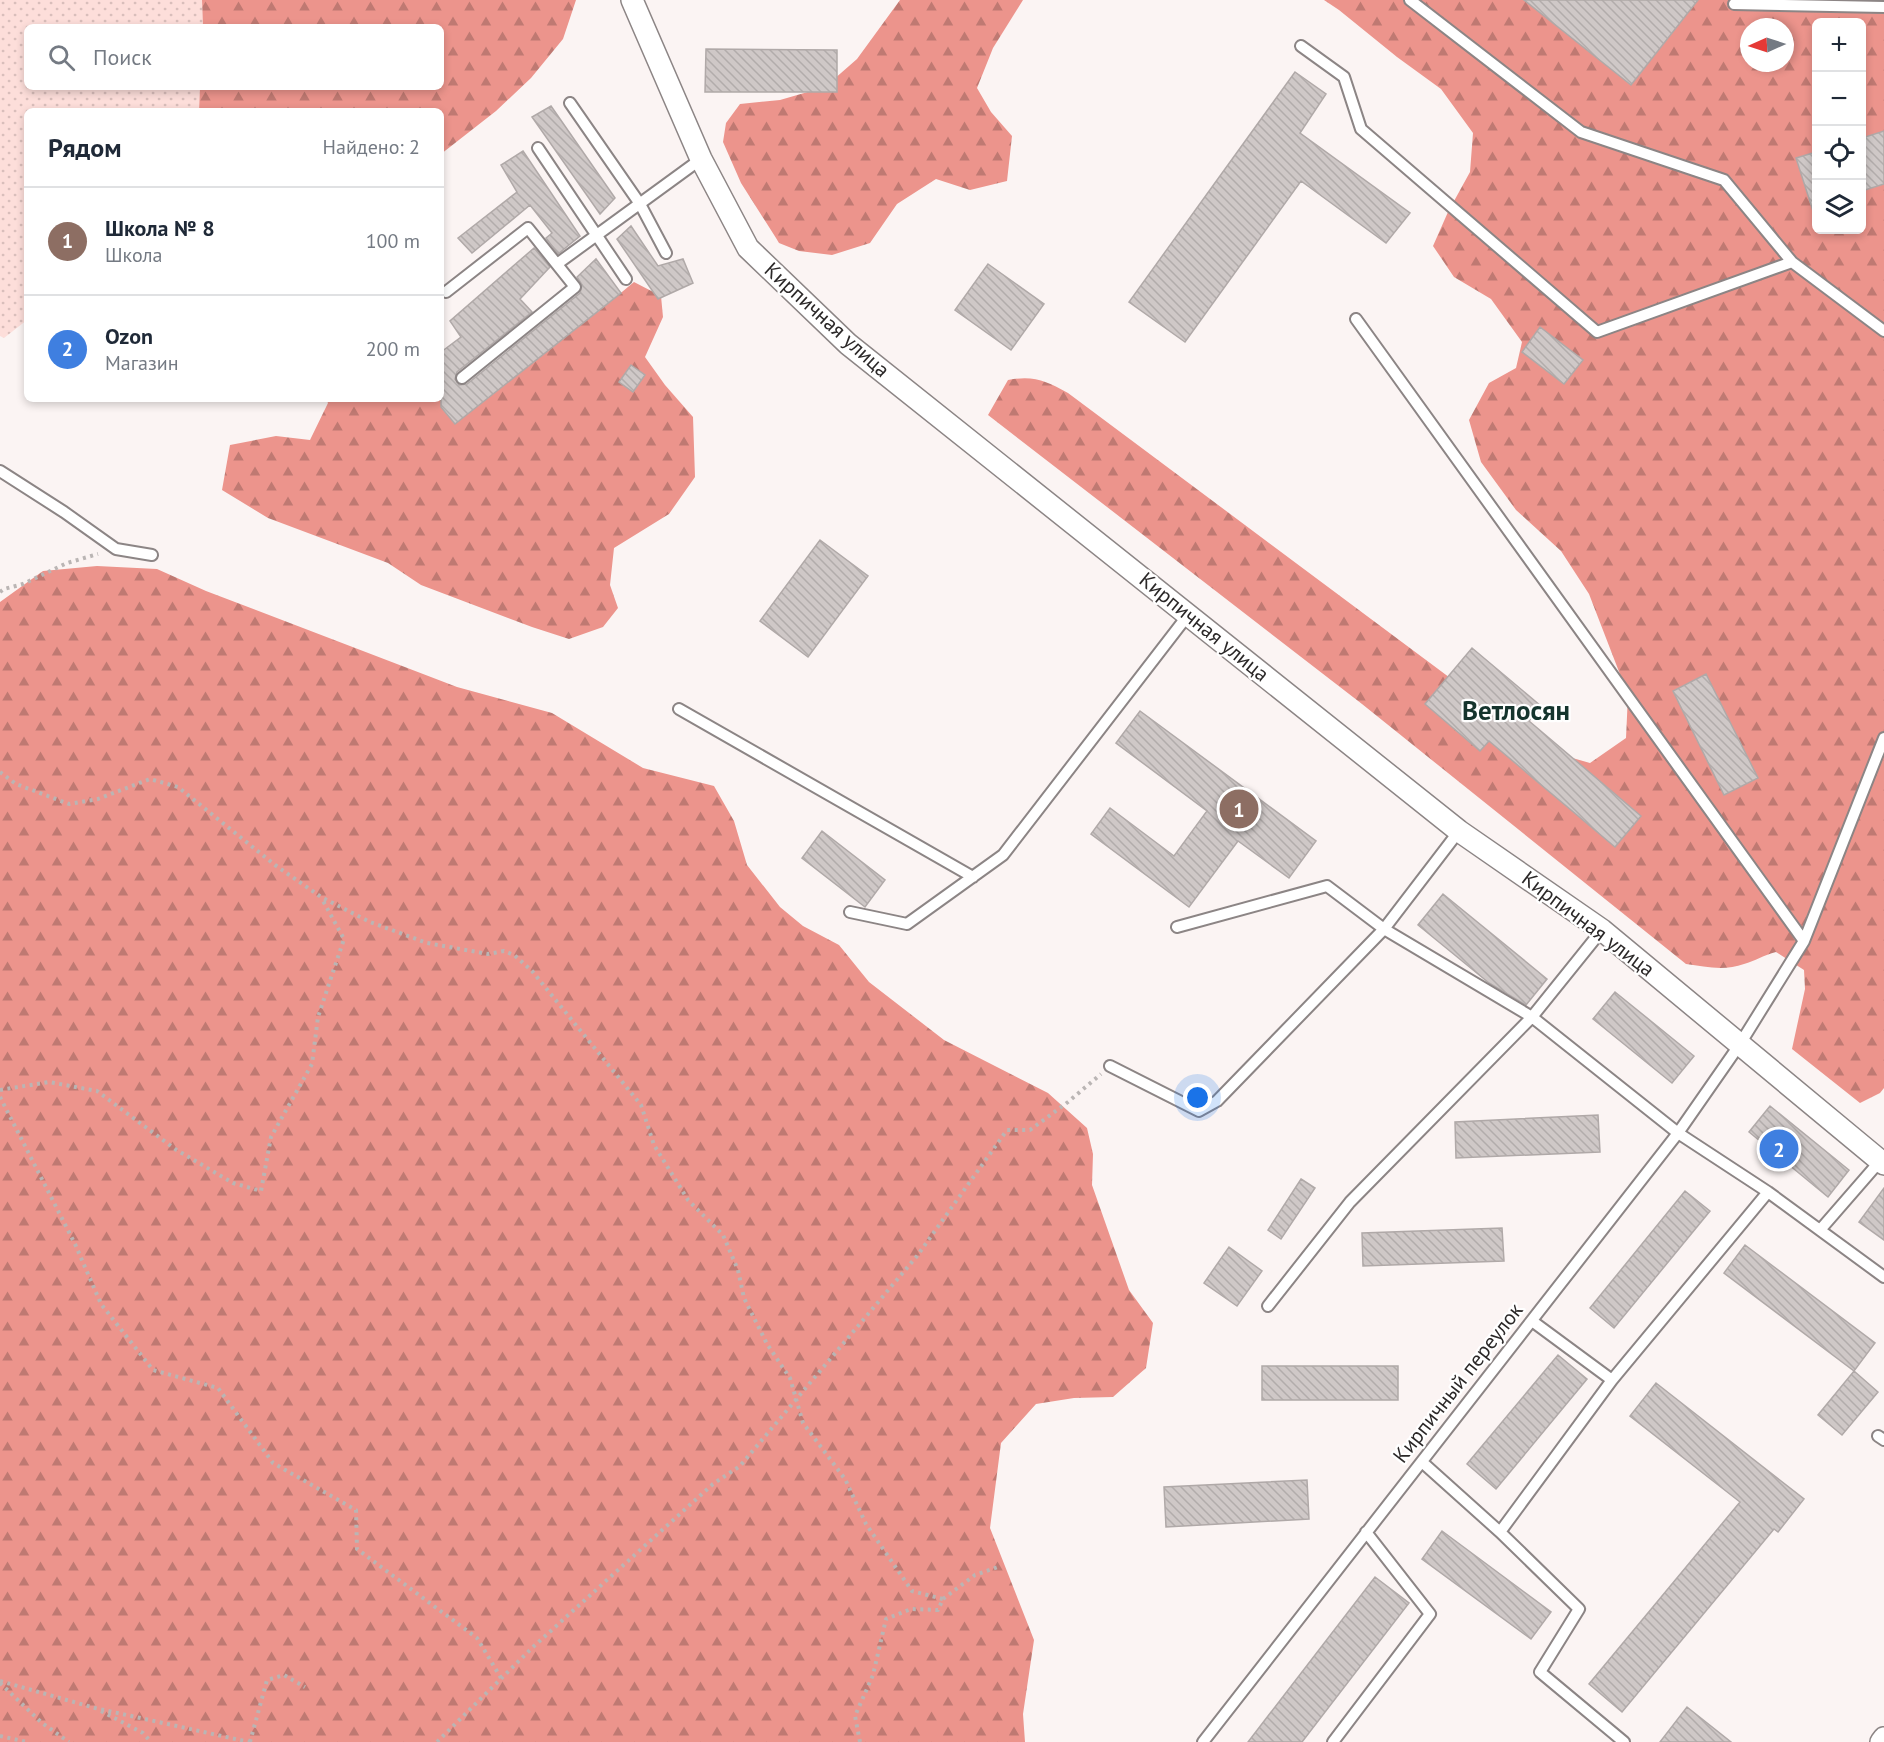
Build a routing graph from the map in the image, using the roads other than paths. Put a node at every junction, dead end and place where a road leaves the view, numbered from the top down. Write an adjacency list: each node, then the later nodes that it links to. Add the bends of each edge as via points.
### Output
1 (632, 0): 8 (street, Кирпичная улица)
2 (1410, 0): 12 (lane, via 1581,132 1724,180)
3 (1734, 4): 4 (lane)
4 (1884, 7)
5 (1301, 46): 12 (lane, via 1344,77 1361,129 1597,332)
6 (570, 103): 9 (lane)
7 (538, 148): 10 (lane)
8 (701, 159): 9 (lane); 21 (street, Кирпичная улица, via 747,248 848,344)
9 (640, 204): 10 (lane); 11 (lane)
10 (597, 235): 13 (lane); 14 (lane)
11 (666, 253)
12 (1792, 262): 17 (lane)
13 (557, 264): 15 (lane, via 528,228); 18 (lane, via 575,287)
14 (626, 279)
15 (446, 292)
16 (1356, 319): 30 (lane)
17 (1884, 331)
18 (462, 378)
19 (0, 471): 20 (lane, via 116,549)
20 (152, 555)
21 (1188, 615): 24 (street, Кирпичная улица); 25 (lane, via 1003,855)
22 (679, 710): 25 (lane)
23 (1884, 738): 30 (lane, Кирпичный переулок)
24 (1459, 831): 28 (lane); 29 (street, Кирпичная улица)
25 (973, 877): 26 (lane, via 908,924)
26 (850, 912)
27 (1177, 927): 28 (lane, via 1327,886)
28 (1383, 929): 31 (lane); 33 (lane, via 1217,1101 1199,1111)
29 (1602, 930): 31 (lane); 32 (street, Кирпичная улица)
30 (1804, 941): 32 (lane, Кирпичный переулок)
31 (1532, 1017): 34 (lane); 39 (lane, via 1350,1202)
32 (1740, 1044): 34 (lane, Кирпичный переулок); 35 (street, Кирпичная улица)
33 (1110, 1066)
34 (1678, 1133): 36 (lane); 40 (lane, Кирпичный переулок)
35 (1882, 1163): 37 (lane)
36 (1768, 1192): 37 (lane); 41 (lane)
37 (1820, 1230): 38 (lane)
38 (1884, 1277)
39 (1268, 1306)
40 (1532, 1321): 41 (lane); 42 (lane, Кирпичный переулок)
41 (1612, 1380): 44 (lane)
42 (1422, 1462): 43 (lane, Кирпичный переулок); 44 (lane)
43 (1366, 1532): 46 (lane, Кирпичный переулок); 47 (lane, via 1430,1614)
44 (1500, 1532): 48 (lane, via 1580,1610 1540,1672)
45 (1884, 1738): 49 (street)
46 (1203, 1742)
47 (1333, 1742)
48 (1624, 1742)
49 (1881, 1742)

